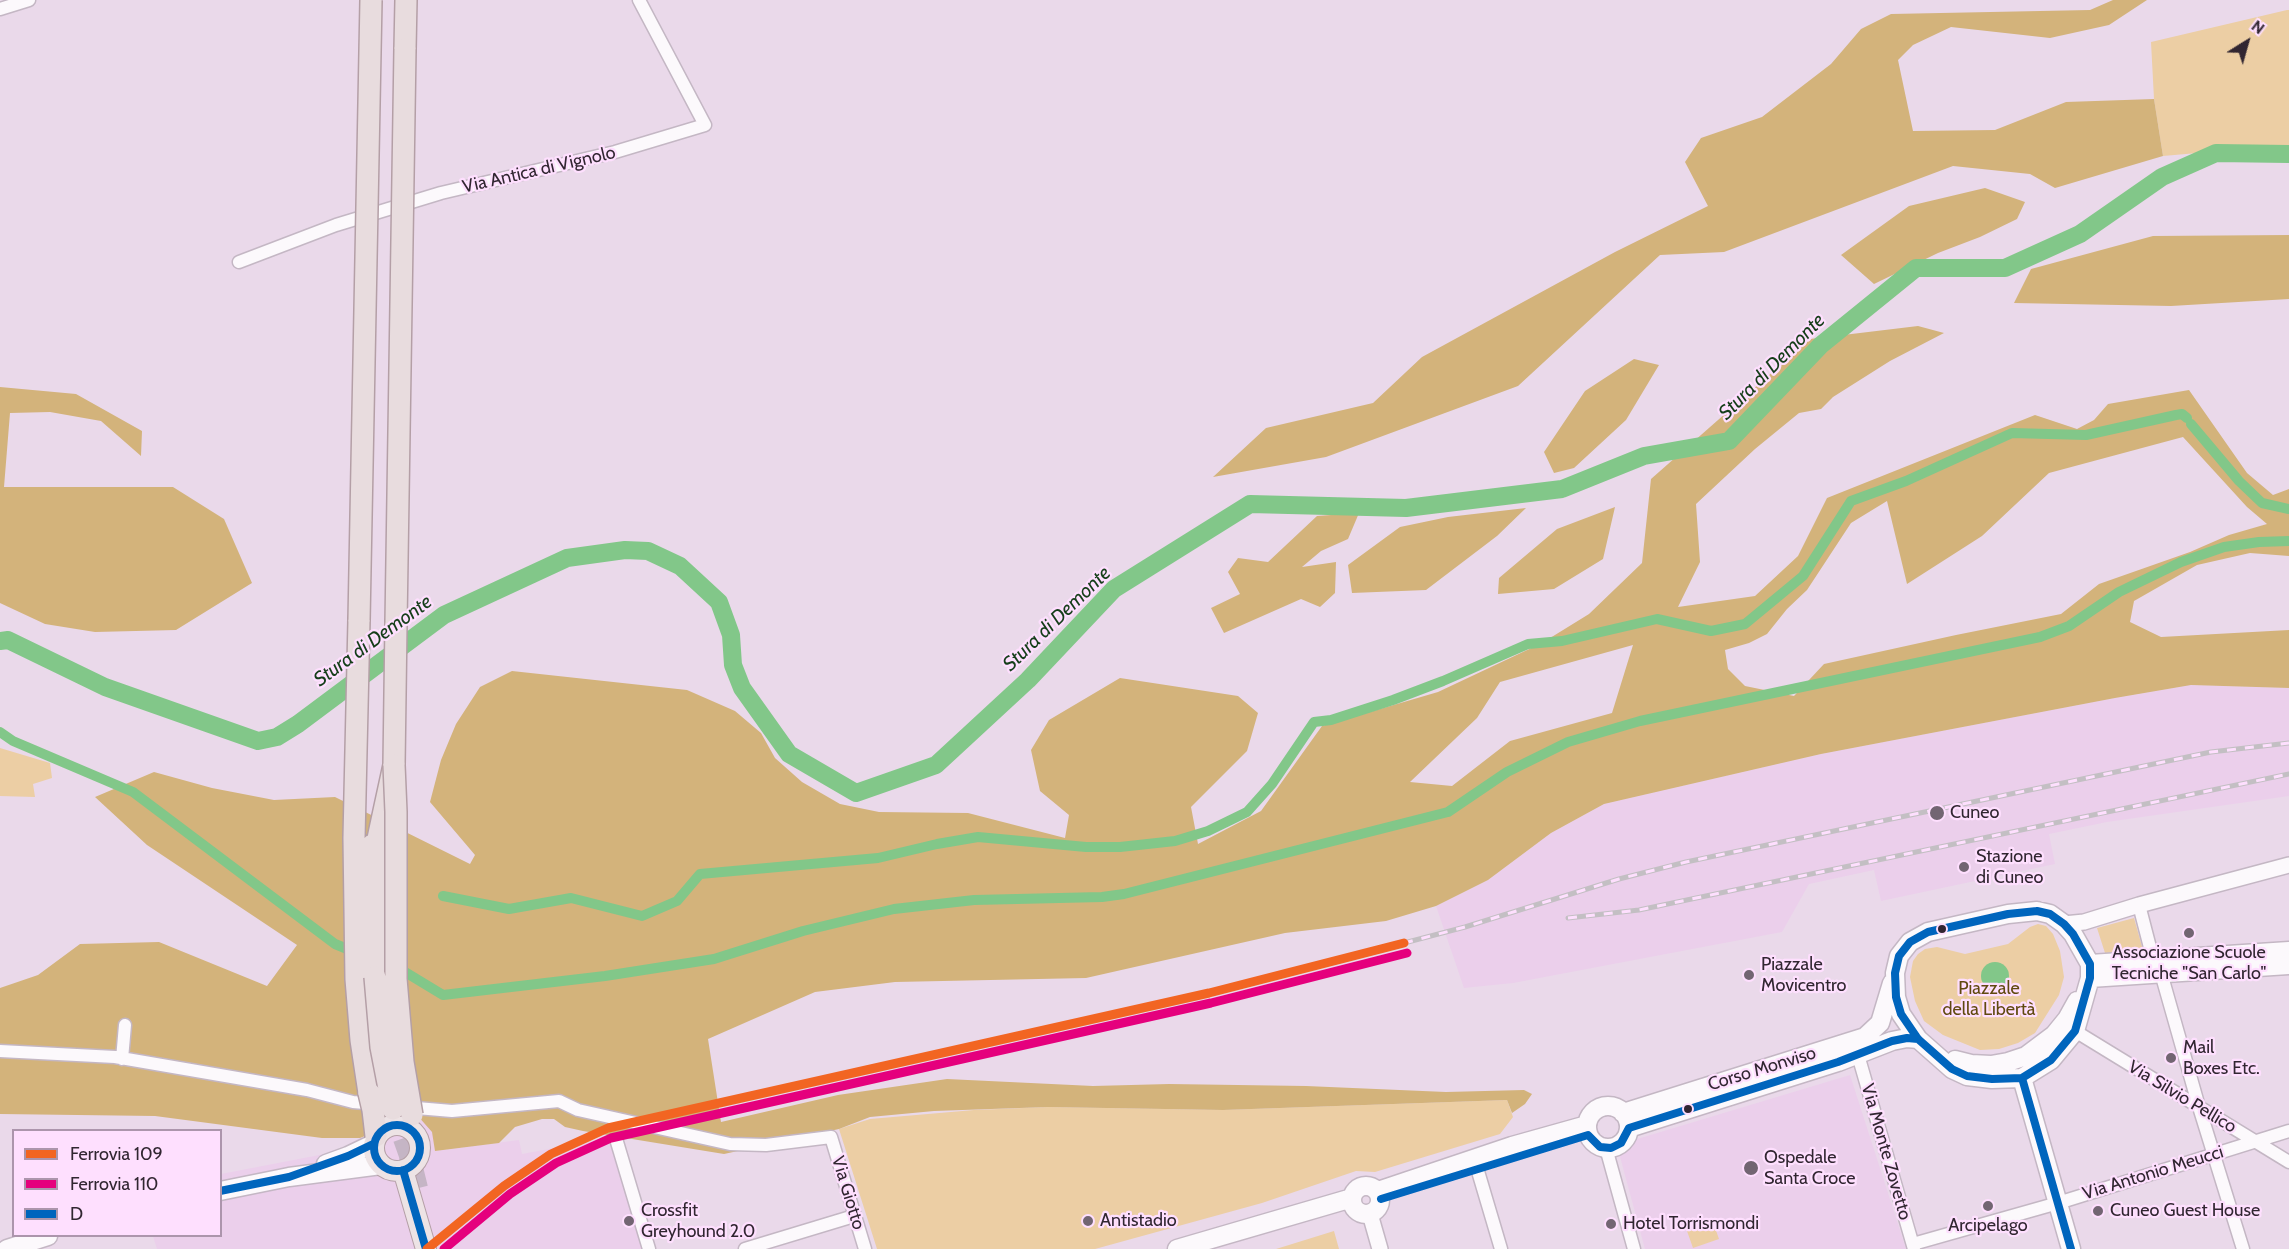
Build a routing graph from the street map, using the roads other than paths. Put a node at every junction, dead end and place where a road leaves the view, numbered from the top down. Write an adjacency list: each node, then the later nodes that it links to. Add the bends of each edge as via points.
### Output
1 (29, 0): 5 (street)
2 (371, 0): 7 (highway, bridge)
3 (406, 0): 8 (highway, bridge)
4 (639, 0): 6 (street, Via Antica di Vignolo, via 705,125 615,152 441,193 336,225)
5 (0, 9)
6 (239, 262)
7 (357, 750): 9 (highway); 26 (highway, bridge, via 354,838 361,1040)
8 (394, 765): 9 (highway, bridge); 26 (highway, bridge, via 396,989 403,1062)
9 (374, 857): 26 (highway, bridge, via 376,1004 381,1047)
10 (2289, 865): 11 (street)
11 (2139, 905): 12 (street); 15 (street)
12 (2064, 924): 16 (main road, via 2073,934); 17 (main road, via 2037,911 1928,932 1910,942 1899,956)
13 (2289, 951): 15 (main road)
14 (2289, 965): 15 (main road)
15 (2157, 966): 16 (main road); 25 (street)
16 (2090, 971): 19 (main road); 20 (main road, via 2067,1019 2026,1056 1991,1065 1971,1064 1942,1056)
17 (1895, 973): 20 (main road, via 1901,1014); 27 (main road, Corso Monviso, via 1880,1023 1865,1037)
18 (125, 1026): 22 (street)
19 (2075, 1031): 24 (main road, via 2051,1060); 25 (street, Via Silvio Pellico)
20 (1921, 1043): 23 (main road, Corso Monviso, via 1907,1038); 24 (main road, via 1952,1069 1968,1076)
21 (0, 1051): 22 (street)
22 (123, 1054): 43 (street, Via Giotto, via 354,1101 452,1111 559,1101 578,1110 730,1144 766,1145 831,1137)
23 (1858, 1055): 27 (main road, Corso Monviso); 45 (street, Via Monte Zovetto)
24 (2022, 1078): 42 (main road)
25 (2199, 1107): 32 (street, Via Silvio Pellico); 34 (street)
26 (397, 1116): 30 (highway); 30 (main road, via 402,1125 383,1128); 38 (main road, via 419,1141 419,1155)
27 (1626, 1121): 28 (main road, via 1614,1107 1603,1107 1590,1115); 33 (main road, via 1621,1143)
28 (1588, 1130): 33 (main road, via 1595,1144); 37 (main road); 41 (main road, via 1512,1146)
29 (2289, 1131): 32 (street, Via Antonio Meucci)
30 (375, 1140): 36 (main road, via 374,1155); 39 (main road, via 348,1156)
31 (617, 1142): 48 (street)
32 (2256, 1142): 34 (street, Via Antonio Meucci); 35 (street, Via Silvio Pellico)
33 (1606, 1148): 55 (street)
34 (2214, 1154): 42 (street, Via Antonio Meucci); 57 (street)
35 (2289, 1162)
36 (381, 1165): 38 (main road); 39 (main road)
37 (1477, 1168): 41 (main road); 54 (street)
38 (403, 1170): 47 (main road)
39 (290, 1177): 40 (main road)
40 (222, 1191)
41 (1367, 1202): 51 (main road); 52 (main road); 53 (street)
42 (2058, 1203): 45 (street, Via Antonio Meucci); 56 (main road)
43 (854, 1216): 49 (street); 50 (street, Via Giotto)
44 (45, 1237): 46 (main road)
45 (1913, 1247)
46 (7, 1249)
47 (426, 1249)
48 (649, 1249)
49 (745, 1249)
50 (865, 1249)
51 (1177, 1249)
52 (1212, 1249)
53 (1380, 1249)
54 (1501, 1249)
55 (1634, 1249)
56 (2071, 1249)
57 (2243, 1249)

